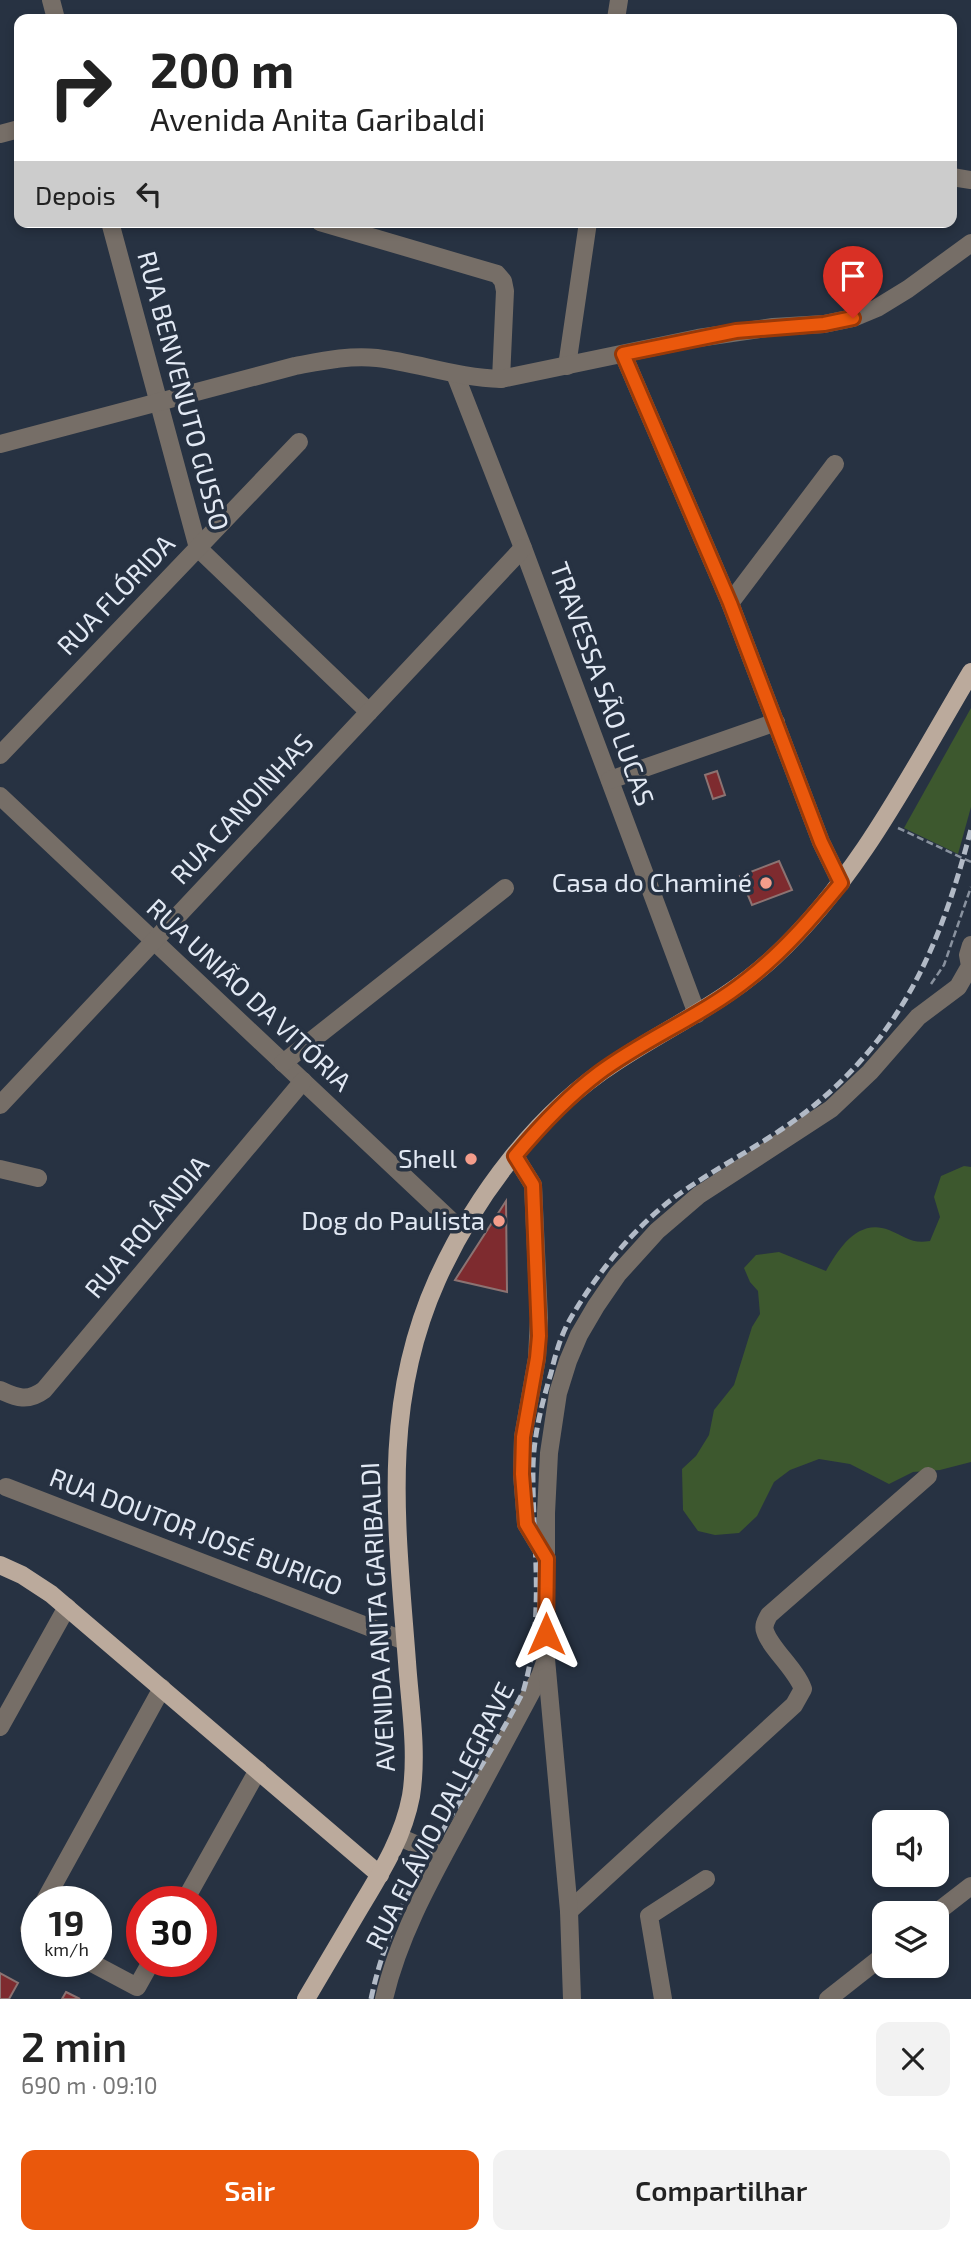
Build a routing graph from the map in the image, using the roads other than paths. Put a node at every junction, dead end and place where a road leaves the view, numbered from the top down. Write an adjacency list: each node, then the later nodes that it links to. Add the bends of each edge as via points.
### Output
1 (112, 228): 9 (street, RUA BENVENUTO GUSSO)
2 (340, 228): 8 (street, via 497,274 505,291)
3 (587, 228): 6 (street)
4 (971, 243): 5 (street, via 908,289 853,318 736,331)
5 (623, 354): 6 (street); 15 (street)
6 (567, 366): 8 (street)
7 (455, 374): 8 (street); 9 (street, via 377,358 344,358 295,366); 14 (street, TRAVESSA SÃO LUCAS)
8 (501, 379)
9 (158, 403): 11 (street); 13 (street, RUA BENVENUTO GUSSO)
10 (299, 442): 13 (street, RUA FLÓRIDA)
11 (0, 444)
12 (835, 464): 15 (street)
13 (198, 548): 17 (street, RUA BENVENUTO GUSSO); 19 (street, RUA FLÓRIDA)
14 (523, 548): 17 (street, RUA CANOINHAS); 20 (street, TRAVESSA SÃO LUCAS)
15 (730, 603): 18 (street)
16 (971, 672): 22 (main road, AVENIDA ANITA GARIBALDI)
17 (369, 712): 24 (street, RUA CANOINHAS)
18 (776, 722): 20 (street); 22 (street)
19 (0, 755)
20 (610, 780): 27 (street, TRAVESSA SÃO LUCAS)
21 (0, 796): 24 (street, RUA UNIÃO DA VITÓRIA)
22 (841, 883): 27 (main road, AVENIDA ANITA GARIBALDI, via 775,957)
23 (505, 888): 28 (street)
24 (154, 941): 28 (street, RUA UNIÃO DA VITÓRIA); 30 (street, RUA CANOINHAS)
25 (971, 945): 26 (street)
26 (970, 967): 38 (street, via 958,987 912,1022 831,1110 679,1210 618,1275 579,1335 558,1393 549,1453)
27 (697, 1014): 31 (main road, AVENIDA ANITA GARIBALDI, via 598,1074)
28 (283, 1063): 29 (street, RUA UNIÃO DA VITÓRIA)
29 (303, 1082): 34 (street, RUA UNIÃO DA VITÓRIA); 35 (street, RUA ROLÂNDIA, via 44,1390 25,1399)
30 (0, 1105)
31 (515, 1156): 34 (main road, AVENIDA ANITA GARIBALDI); 38 (street, via 533,1185 539,1318 522,1474 526,1524)
32 (0, 1169): 33 (street)
33 (38, 1178)
34 (462, 1231): 41 (main road, AVENIDA ANITA GARIBALDI, via 422,1319 400,1415 396,1505)
35 (0, 1390)
36 (928, 1476): 54 (street, via 764,1623 765,1633 803,1689 794,1705)
37 (6, 1487): 41 (street, RUA DOUTOR JOSÉ BURIGO)
38 (547, 1559): 42 (street)
39 (0, 1565): 40 (main road, via 37,1583)
40 (67, 1607): 43 (main road); 44 (street)
41 (405, 1640): 46 (main road, AVENIDA ANITA GARIBALDI, via 414,1765)
42 (546, 1659): 47 (street, RUA FLÁVIO DALLEGRAVE); 54 (street)
43 (162, 1688): 45 (main road); 50 (street)
44 (0, 1727)
45 (258, 1770): 48 (main road); 51 (street)
46 (399, 1837): 47 (street); 48 (main road, AVENIDA ANITA GARIBALDI)
47 (443, 1856): 60 (street, RUA FLÁVIO DALLEGRAVE, via 397,1955)
48 (380, 1875): 59 (main road, AVENIDA ANITA GARIBALDI)
49 (706, 1879): 62 (street, via 649,1916)
50 (53, 1886)
51 (193, 1886)
52 (971, 1886): 53 (street)
53 (949, 1903)
54 (569, 1910): 61 (street)
55 (872, 1966): 58 (street)
56 (112, 1974): 57 (street, via 137,1987)
57 (143, 1977)
58 (841, 1995)
59 (306, 1999)
60 (384, 1999)
61 (572, 1999)
62 (663, 1999)

